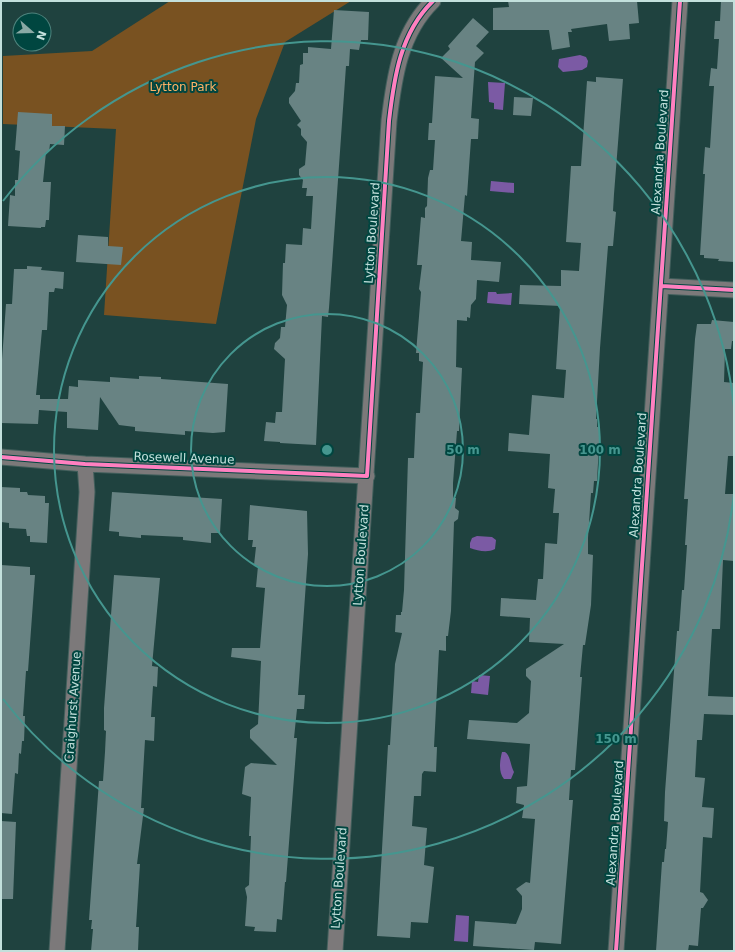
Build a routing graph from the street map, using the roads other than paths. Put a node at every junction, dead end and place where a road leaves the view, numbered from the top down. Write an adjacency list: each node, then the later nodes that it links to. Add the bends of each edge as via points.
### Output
1 (433, 1): 7 (street, Lytton Boulevard, via 413,26 401,52 394,81 389,121)
2 (680, 1): 3 (street, Alexandra Boulevard)
3 (661, 286): 4 (street); 10 (street, Alexandra Boulevard)
4 (734, 290)
5 (1, 457): 6 (street, Rosewell Avenue)
6 (85, 464): 7 (street, Rosewell Avenue); 8 (street, Craighurst Avenue, via 87,492)
7 (367, 476): 9 (street, Lytton Boulevard)
8 (57, 951)
9 (335, 951)
10 (616, 951)

